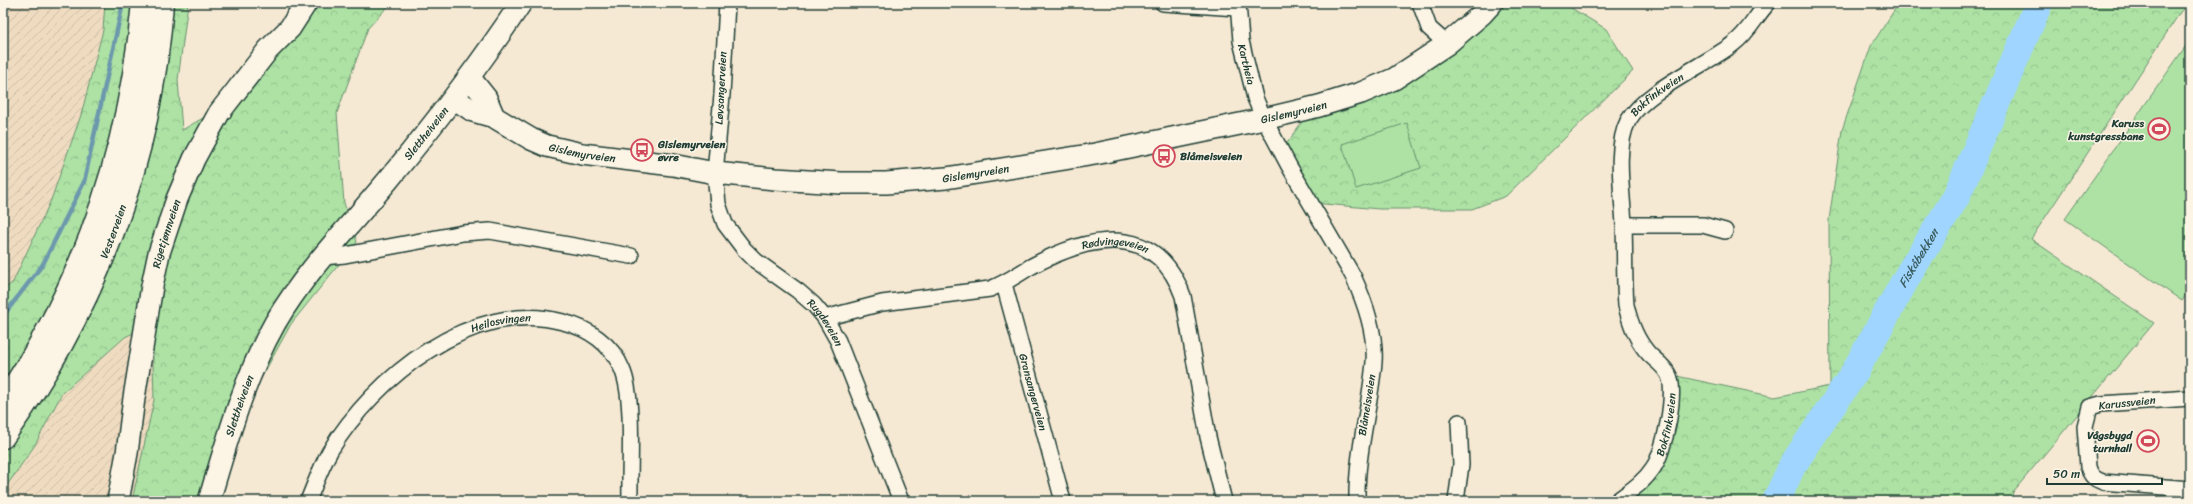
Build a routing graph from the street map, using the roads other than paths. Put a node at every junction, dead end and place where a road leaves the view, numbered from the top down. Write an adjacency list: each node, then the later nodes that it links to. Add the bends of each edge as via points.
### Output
1 (143, 3): 24 (highway, Vesterveien, via 139,44 124,130 96,222 81,263 52,322)
2 (162, 3): 26 (highway, Vesterveien, via 149,108 119,219 89,292 69,331 27,403)
3 (306, 3): 28 (street, Rigetjønnveien, via 290,28 268,50 218,113 177,199 159,253 152,286)
4 (521, 3): 12 (street, Slettheiveien)
5 (727, 3): 16 (street, Løvsangerveien)
6 (1163, 3): 10 (street, Kartheia)
7 (1420, 3): 11 (street, via 1429,28)
8 (1492, 3): 11 (street, Gislemyrveien)
9 (1766, 4): 17 (street, Bokfinkveien, via 1747,32 1650,98 1628,121 1621,156)
10 (1238, 6): 15 (street, Kartheia, via 1246,62 1255,98)
11 (1447, 44): 15 (street, Gislemyrveien, via 1398,76 1361,94)
12 (470, 78): 13 (street, Slettheiveien); 14 (street, via 486,98)
13 (455, 99): 14 (street, Gislemyrveien, via 473,112); 20 (street, Slettheiveien)
14 (494, 117): 16 (street, Gislemyrveien, via 531,139 567,151)
15 (1264, 119): 16 (street, Gislemyrveien, via 1095,154 946,178 886,183 841,183); 35 (street, Blåmeisveien, via 1360,289 1371,329 1374,362 1358,463)
16 (715, 173): 22 (street, Rugdeveien, via 718,204 733,237 756,261 798,291)
17 (1624, 225): 18 (street, via 1703,225); 37 (street, Bokfinkveien, via 1625,286 1630,321 1644,347 1669,374 1671,399 1655,467 1637,486)
18 (1725, 231)
19 (631, 256): 20 (street, via 490,231 463,233)
20 (322, 257): 29 (street, Slettheiveien, via 301,283 275,323 259,354 217,471)
21 (1004, 284): 22 (street, Rødvingeveien, via 984,290 882,303); 33 (street, Gransangerveien); 34 (street, Rødvingeveien, via 1033,266 1097,242 1125,241 1150,249 1166,263 1177,278 1183,296 1208,437)
22 (825, 318): 32 (street, Rugdeveien, via 838,341)
23 (2190, 398): 27 (street, Karussveien, via 2101,404 2090,407 2085,426 2088,467 2095,479 2103,482)
24 (3, 403)
25 (1459, 422): 36 (street, via 1461,465)
26 (3, 437)
27 (2190, 489)
28 (118, 501)
29 (209, 501)
30 (308, 501): 31 (street, Heilosvingen, via 330,451 383,384 415,359 455,337 490,322 524,317 558,320 578,327 596,337 617,358 623,370 629,403)
31 (630, 501)
32 (901, 501)
33 (1063, 501)
34 (1224, 501)
35 (1357, 501)
36 (1456, 501)
37 (1617, 501)

